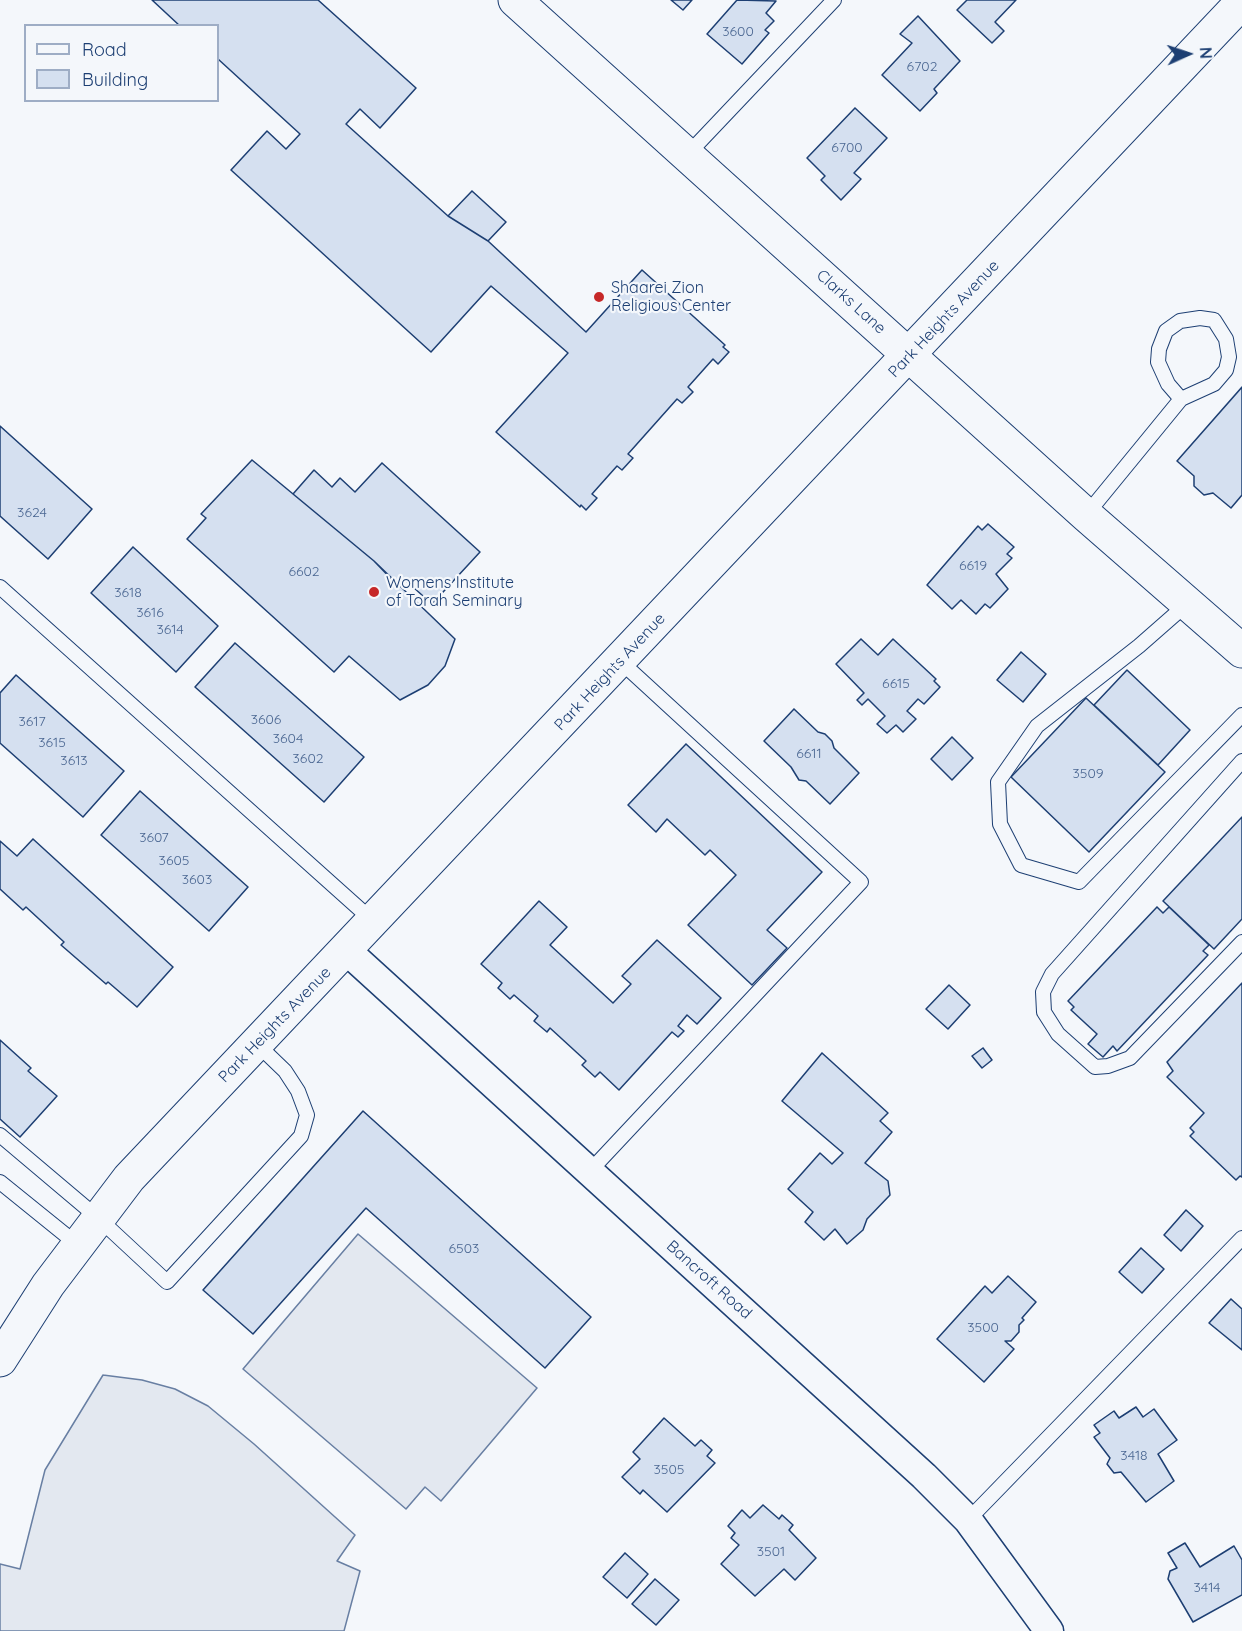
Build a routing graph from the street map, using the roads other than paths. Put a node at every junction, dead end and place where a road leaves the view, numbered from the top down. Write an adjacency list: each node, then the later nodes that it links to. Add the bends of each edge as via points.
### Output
1 (515, 0): 4 (main road, Clarks Lane)
2 (834, 0): 4 (lane)
3 (1242, 2): 5 (main road, Park Heights Avenue)
4 (687, 155): 5 (main road, Clarks Lane)
5 (910, 356): 7 (main road, Clarks Lane); 11 (main road, Park Heights Avenue)
6 (1181, 399): 6 (lane, via 1214,384 1226,370 1226,339 1214,320 1180,321 1166,331 1158,362 1168,384); 7 (lane)
7 (1086, 515): 9 (main road, Clarks Lane)
8 (0, 587): 14 (lane)
9 (1188, 603): 10 (main road, Clarks Lane); 12 (lane, via 1037,726 998,782 1000,824 1021,865 1079,882)
10 (1242, 651)
11 (620, 661): 14 (main road, Park Heights Avenue); 19 (lane, via 861,882)
12 (1242, 715)
13 (1242, 761): 15 (lane, via 1052,974 1043,992 1044,1012 1058,1034 1095,1067 1131,1058)
14 (373, 921): 16 (main road, Park Heights Avenue)
15 (1242, 942)
16 (346, 950): 17 (main road, Park Heights Avenue); 19 (street, Bancroft Road)
17 (257, 1044): 21 (main road, Park Heights Avenue); 21 (lane, via 285,1071 298,1091 307,1115 301,1136 167,1282)
18 (0, 1135): 21 (lane)
19 (590, 1171): 25 (street, Bancroft Road)
20 (0, 1182): 23 (lane)
21 (97, 1217): 23 (main road, Park Heights Avenue)
22 (1242, 1238): 25 (lane)
23 (78, 1245): 24 (main road, Park Heights Avenue)
24 (0, 1360)
25 (968, 1520): 26 (street, Bancroft Road)
26 (1049, 1631)

